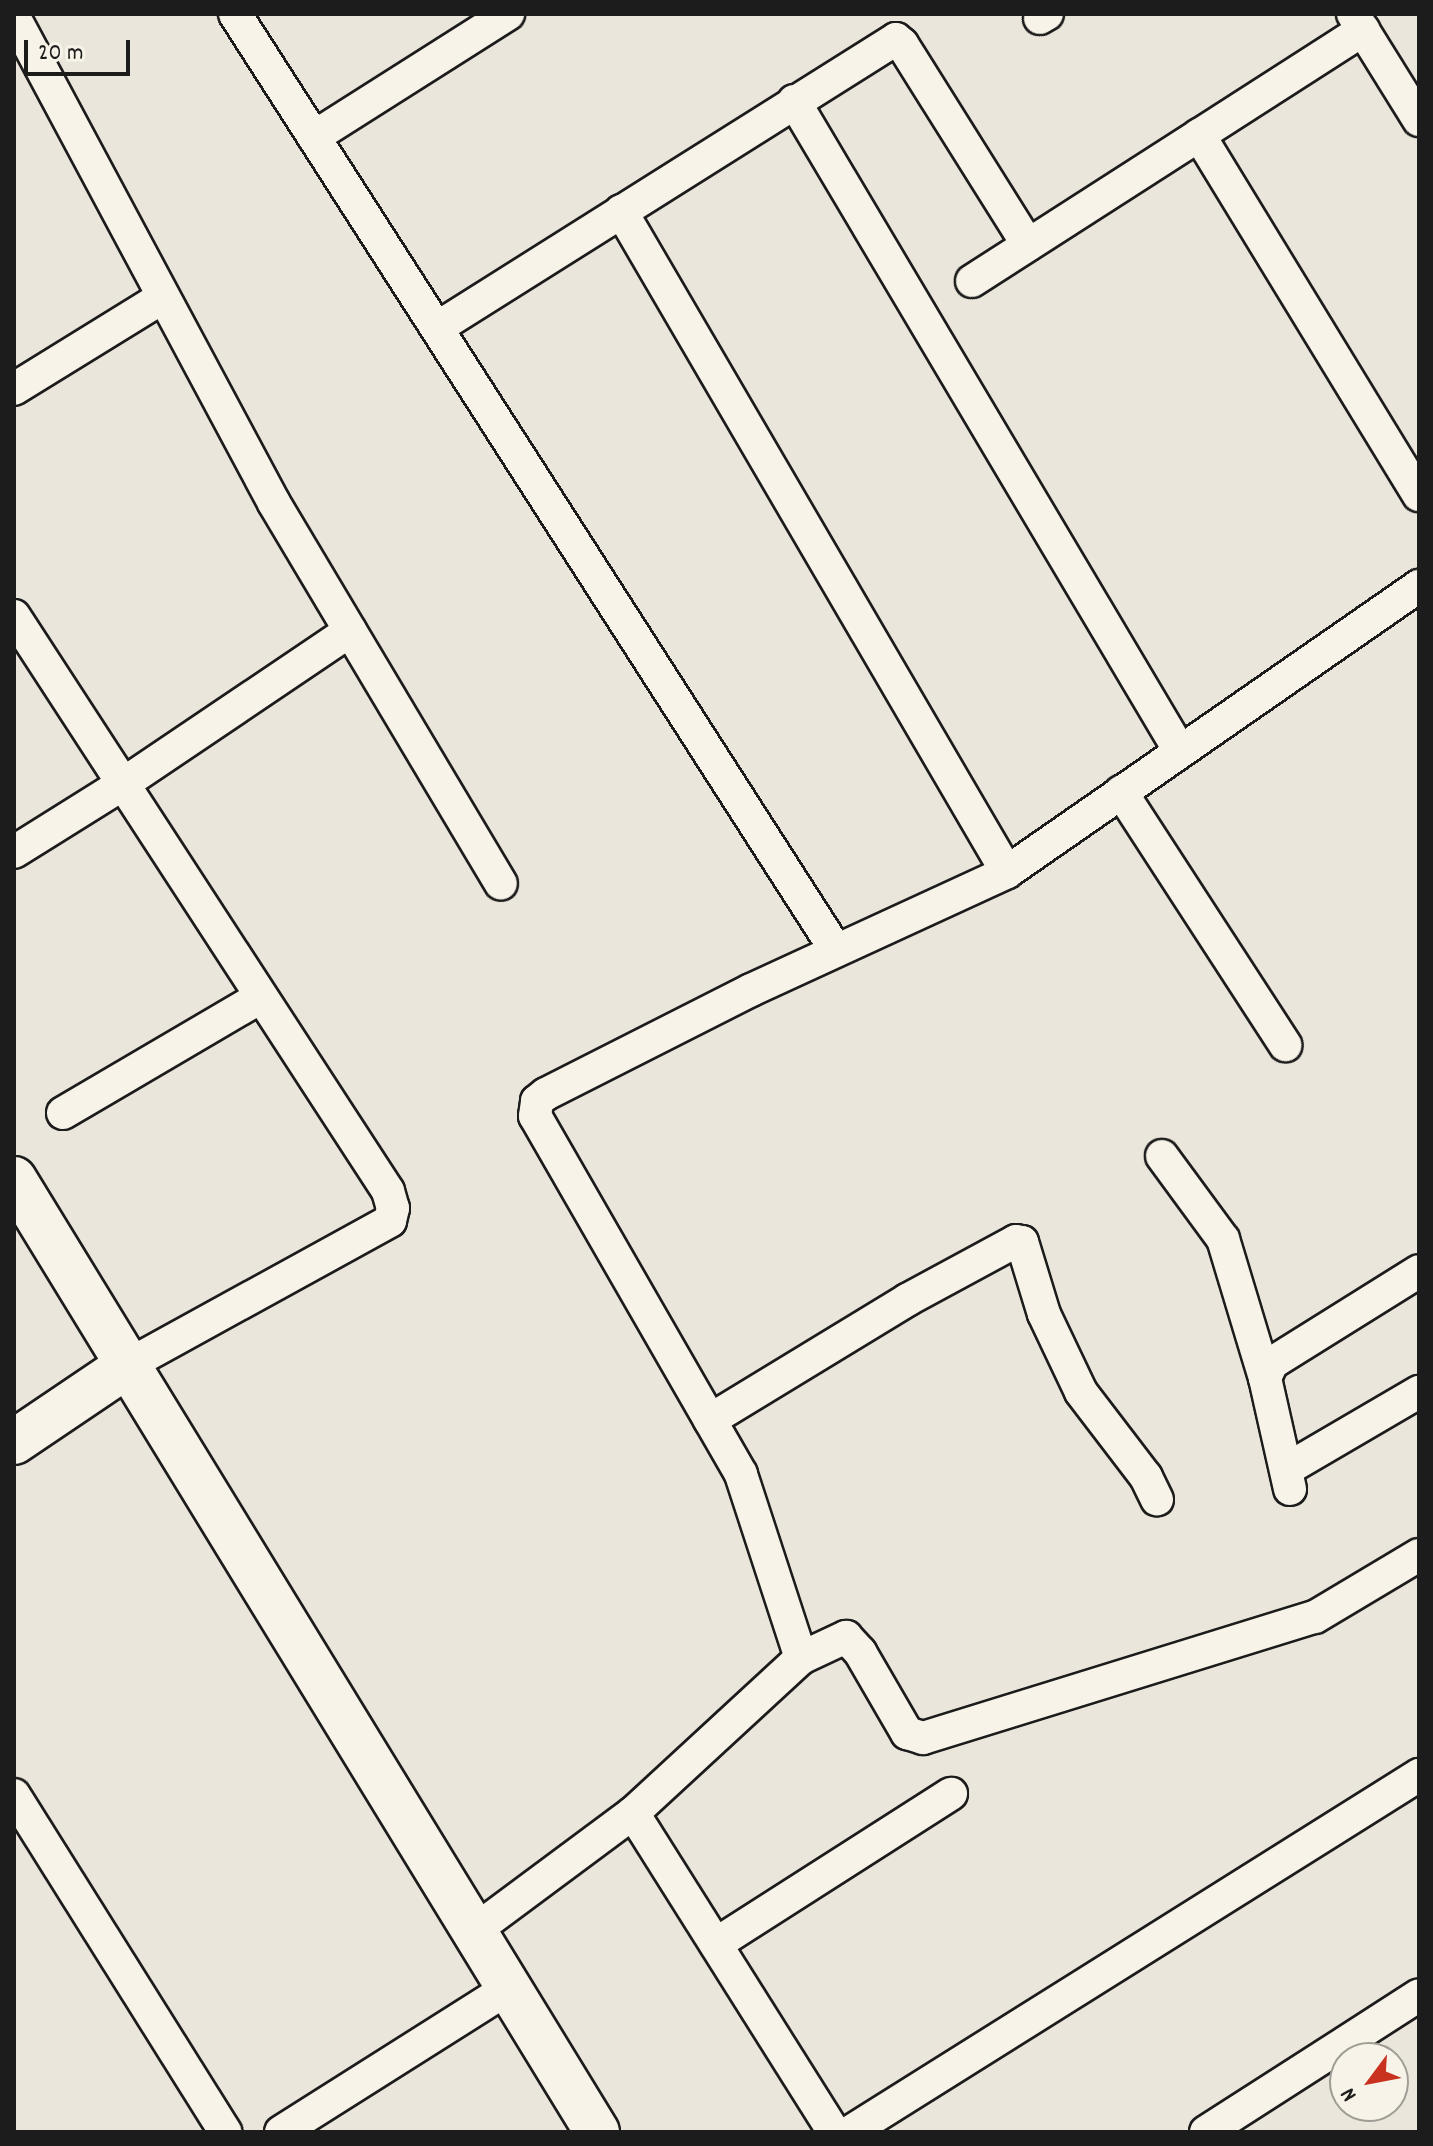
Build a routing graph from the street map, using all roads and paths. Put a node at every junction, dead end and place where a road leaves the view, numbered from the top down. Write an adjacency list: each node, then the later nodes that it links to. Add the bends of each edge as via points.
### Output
1 (235, 14): 8 (street)
2 (508, 14): 8 (street)
3 (14, 17): 12 (street)
4 (1358, 22): 6 (street); 7 (street)
5 (794, 101): 9 (street); 10 (street, via 896,39); 19 (street)
6 (1419, 120)
7 (1199, 135): 10 (street); 15 (street)
8 (314, 137): 13 (street)
9 (621, 211): 13 (street); 23 (street)
10 (1028, 245): 11 (street)
11 (972, 281)
12 (163, 297): 14 (street); 18 (street)
13 (437, 328): 25 (street)
14 (14, 389)
15 (1419, 495)
16 (1419, 586): 19 (street)
17 (14, 616): 20 (street)
18 (350, 631): 20 (street); 24 (street)
19 (1180, 751): 21 (street)
20 (123, 784): 22 (street); 26 (street)
21 (1121, 792): 23 (street); 27 (street)
22 (14, 852)
23 (1007, 872): 25 (street)
24 (501, 884)
25 (836, 950): 35 (street, via 537,1101 535,1116)
26 (261, 997): 28 (street); 32 (street, via 388,1191 390,1221)
27 (1285, 1045)
28 (63, 1113)
29 (1162, 1156): 33 (street, via 1223,1239)
30 (14, 1179): 32 (street)
31 (1419, 1271): 33 (street, via 1272,1363)
32 (128, 1365): 36 (street); 44 (street)
33 (1265, 1378): 34 (street, via 1289,1479)
34 (1419, 1392)
35 (710, 1420): 37 (street, via 907,1300 1022,1242 1044,1314 1081,1392 1146,1477); 39 (street, via 741,1474)
36 (14, 1442)
37 (1157, 1500)
38 (1419, 1555): 39 (street, via 1315,1617 923,1738 907,1733 846,1637)
39 (801, 1658): 43 (street)
40 (1419, 1775): 52 (street)
41 (951, 1794): 45 (street)
42 (14, 1795): 48 (street)
43 (633, 1813): 44 (street); 45 (street)
44 (474, 1931): 46 (street)
45 (716, 1944): 51 (street)
46 (509, 1988): 49 (street); 50 (street)
47 (1419, 1995): 53 (street)
48 (225, 2132)
49 (281, 2132)
50 (597, 2132)
51 (834, 2132)
52 (850, 2132)
53 (1206, 2132)

